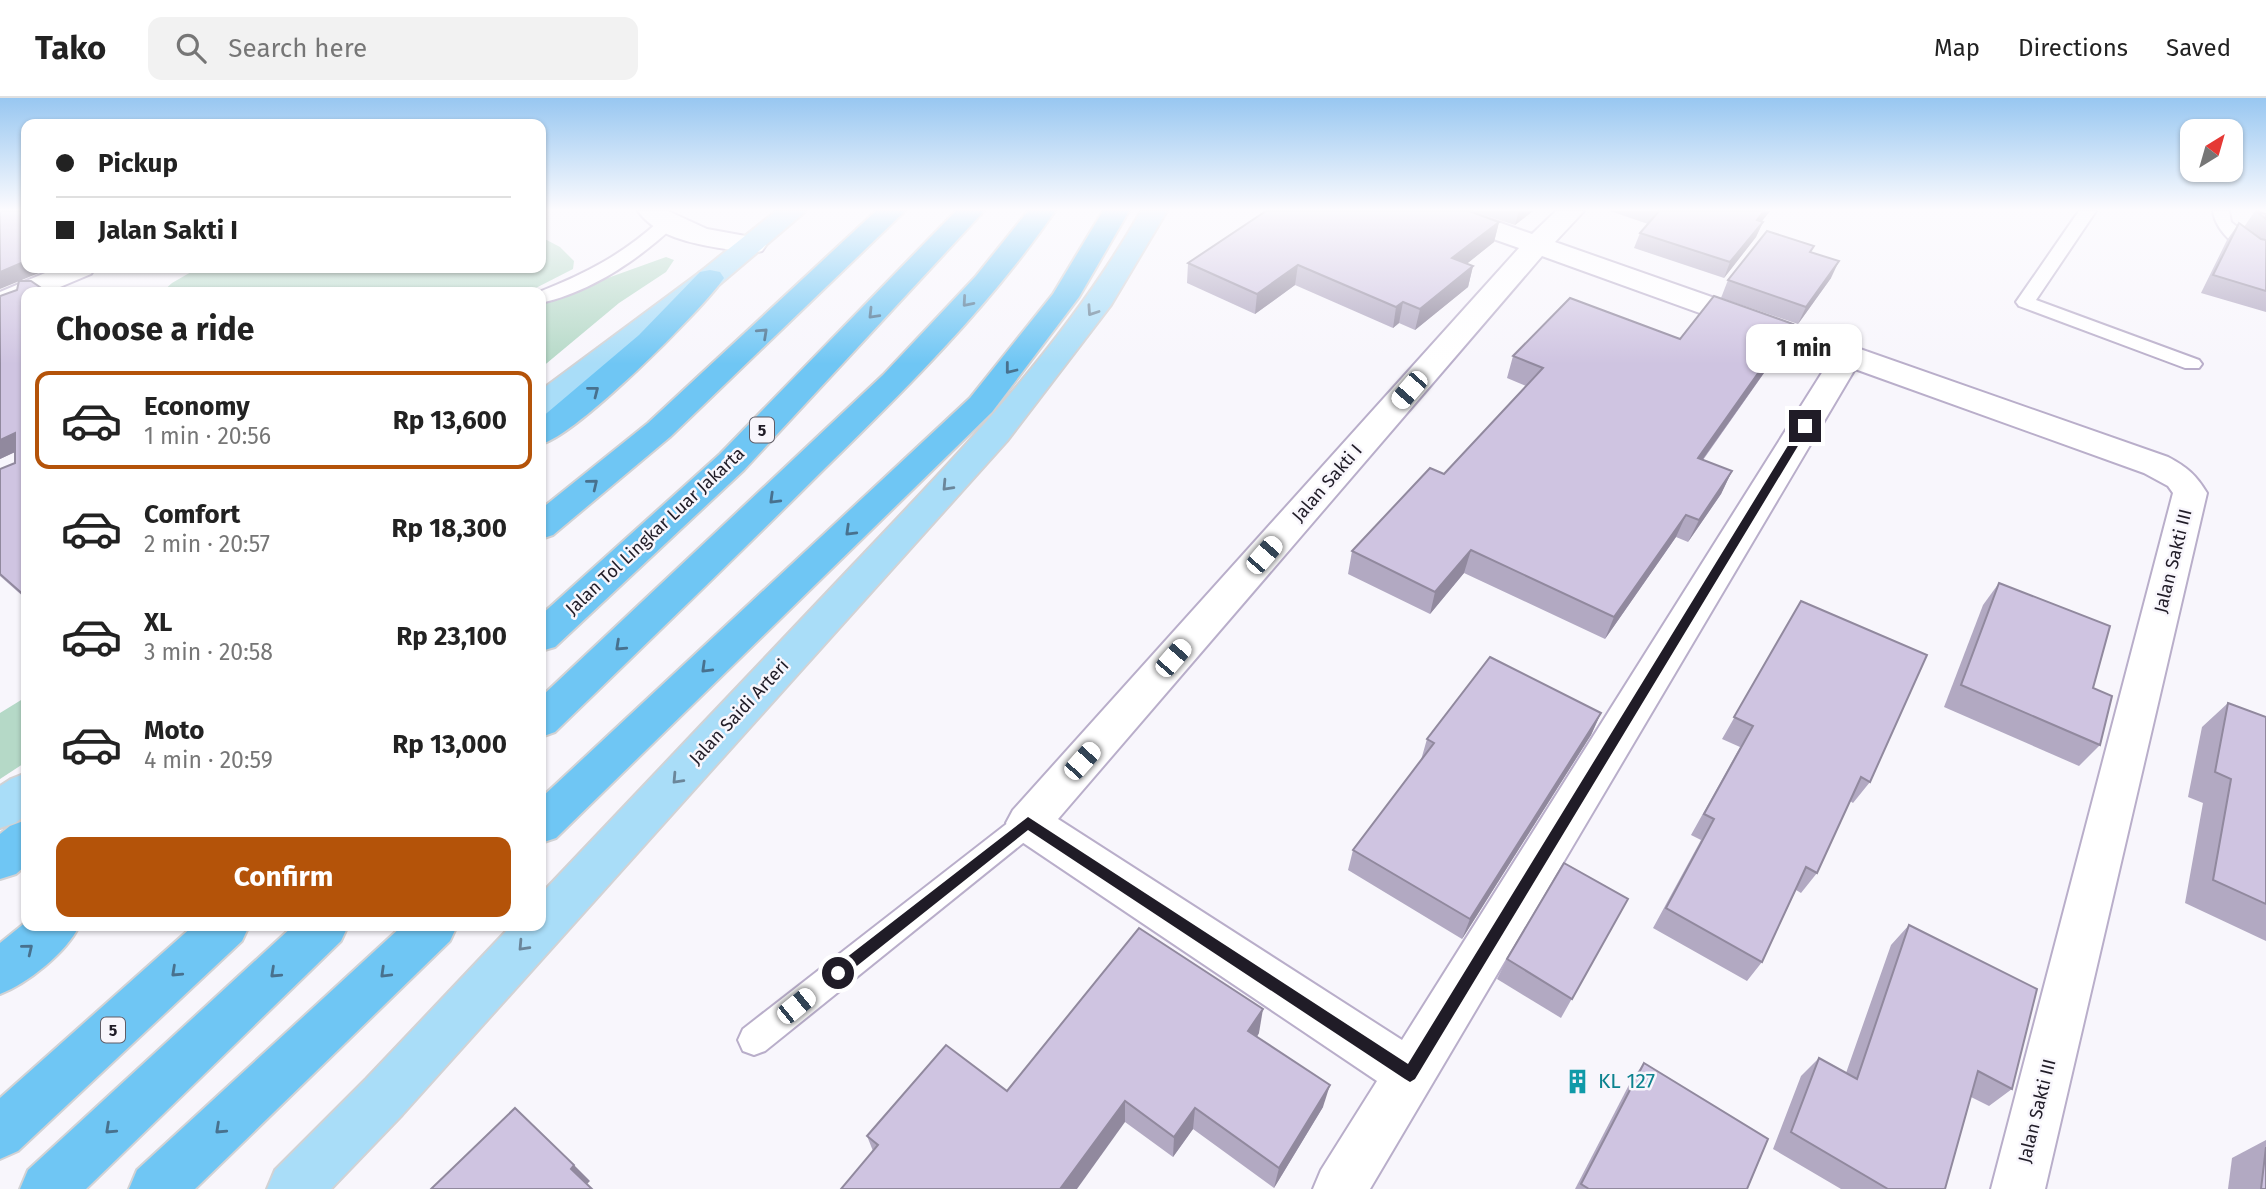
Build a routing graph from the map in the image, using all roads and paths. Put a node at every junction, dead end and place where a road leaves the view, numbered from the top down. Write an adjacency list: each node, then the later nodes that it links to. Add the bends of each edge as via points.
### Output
1 (621, 262): 15 (lane, via 605,273)
2 (730, 262): 12 (main road)
3 (838, 262): 21 (highway, one-way to 3, via 659,430)
4 (922, 262): 22 (highway, Jalan Tol Lingkar Luar Jakarta / 5, one-way to 22, via 732,461)
5 (1003, 262): 23 (highway, one-way to 23, via 841,435)
6 (1086, 262): 26 (highway, one-way to 26, via 1065,297 981,404)
7 (1125, 262): 30 (main road, Jalan Saidi Arteri, one-way to 30, via 1063,352 995,434)
8 (1522, 262): 27 (street, Jalan Sakti I)
9 (1581, 262): 17 (street, Jalan Sakti III)
10 (2052, 262): 18 (lane, via 2025,302)
11 (69, 273): 13 (street)
12 (710, 278): 19 (main road); 20 (highway, one-way to 12, via 621,370)
13 (36, 287)
14 (21, 293): 16 (street)
15 (546, 296)
16 (0, 302)
17 (1847, 357): 38 (street); 44 (street, Jalan Sakti III, via 2156,465 2180,478 2190,493)
18 (2192, 365)
19 (546, 401)
20 (546, 430)
21 (546, 523)
22 (546, 632)
23 (546, 716)
24 (21, 795): 25 (main road)
25 (0, 810)
26 (546, 820)
27 (1028, 822): 37 (lane); 38 (street)
28 (21, 843): 29 (highway)
29 (0, 860)
30 (546, 921)
31 (50, 931): 36 (highway, one-way to 31)
32 (221, 931): 39 (highway, 5, one-way to 39)
33 (320, 931): 40 (highway, one-way to 40)
34 (429, 931): 41 (highway, one-way to 41)
35 (537, 931): 42 (main road, Jalan Saidi Arteri, one-way to 42)
36 (0, 972)
37 (754, 1040)
38 (1410, 1074): 43 (street)
39 (0, 1133)
40 (47, 1189)
41 (156, 1189)
42 (294, 1189)
43 (1340, 1189)
44 (2018, 1189)

